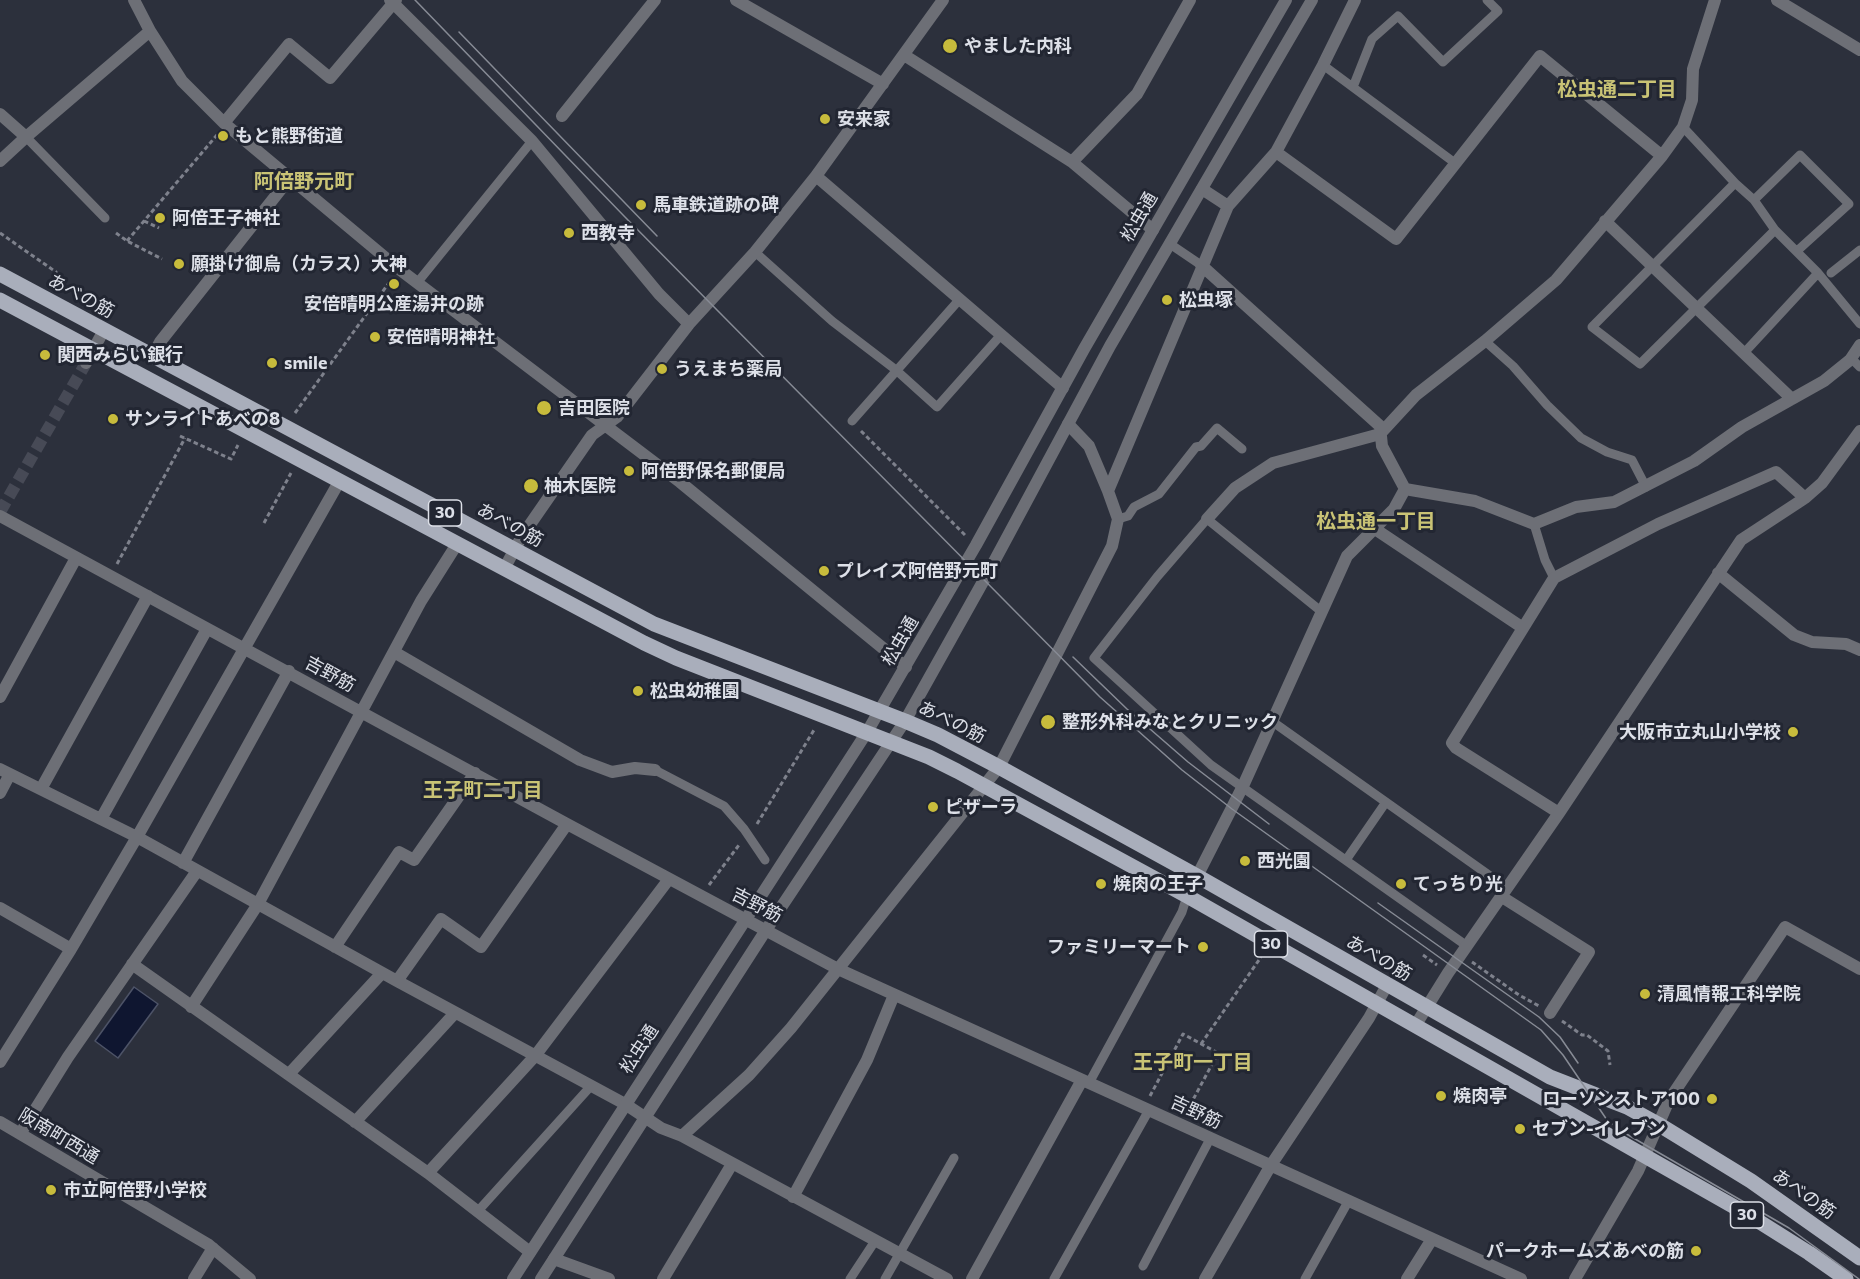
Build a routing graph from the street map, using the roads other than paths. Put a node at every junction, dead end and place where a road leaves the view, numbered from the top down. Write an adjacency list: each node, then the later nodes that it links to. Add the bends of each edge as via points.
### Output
1 (134, 0): 13 (street)
2 (655, 0): 20 (street)
3 (736, 0): 17 (street)
4 (943, 0): 15 (street)
5 (1190, 0): 28 (street, via 1137,94)
6 (1286, 0): 38 (street, 松虫通)
7 (1312, 0): 33 (street)
8 (1355, 0): 16 (street)
9 (1487, 0): 18 (lane, via 1498,11 1443,62 1398,16 1372,39)
10 (1715, 0): 22 (street, via 1693,69 1692,100)
11 (1777, 0): 14 (street)
12 (393, 1): 21 (street, via 330,78 289,44); 24 (street)
13 (150, 31): 21 (street, via 182,81); 23 (street)
14 (1860, 50)
15 (904, 55): 17 (street); 28 (street)
16 (1323, 65): 18 (lane); 25 (street)
17 (883, 84): 30 (street)
18 (1353, 87): 29 (lane)
19 (0, 114): 23 (street)
20 (562, 116)
21 (225, 124): 31 (street)
22 (1683, 128): 26 (street); 32 (lane)
23 (26, 136): 27 (street); 36 (lane)
24 (532, 141): 49 (lane); 53 (street, via 659,294)
25 (1276, 152): 29 (street, via 1395,239); 35 (street)
26 (1662, 156): 29 (street, via 1540,56); 37 (street)
27 (0, 161)
28 (1072, 162): 38 (street)
29 (1455, 163)
30 (816, 176): 43 (street); 51 (street)
31 (290, 179): 49 (street); 60 (street)
32 (1735, 183): 34 (lane); 45 (lane)
33 (1202, 189): 35 (street); 40 (street)
34 (1754, 200): 39 (lane); 42 (lane, via 1800,155 1849,204)
35 (1228, 206): 44 (street)
36 (105, 218)
37 (1605, 221): 45 (street); 57 (street, via 1556,280)
38 (1153, 230): 40 (street); 64 (street, 松虫通)
39 (1775, 230): 42 (lane); 52 (lane)
40 (1170, 244): 44 (lane); 67 (street)
41 (1860, 250): 47 (lane)
42 (1797, 251): 46 (lane)
43 (755, 252): 53 (street); 63 (lane, via 832,321)
44 (1201, 265): 70 (street, via 1380,426); 75 (street)
45 (1653, 266): 52 (street); 52 (lane, via 1592,327 1640,364)
46 (1818, 273): 54 (lane); 59 (lane)
47 (1831, 273)
48 (0, 274): 55 (main road, あべの筋 / 30)
49 (417, 282): 68 (street)
50 (0, 300): 61 (main road, 30)
51 (959, 300): 56 (street); 63 (lane)
52 (1697, 308): 59 (street)
53 (689, 324): 68 (street, via 617,417)
54 (1860, 324)
55 (104, 330): 60 (main road, あべの筋 / 30); 61 (street)
56 (1000, 336): 63 (lane, via 937,407); 64 (street)
57 (1485, 341): 70 (street, via 1416,395); 73 (lane, via 1581,438 1632,460)
58 (1860, 345): 62 (street)
59 (1744, 353): 65 (street)
60 (153, 355): 83 (main road, あべの筋 / 30)
61 (90, 356): 72 (main road, 30)
62 (1855, 363): 65 (street)
63 (896, 370): 66 (lane)
64 (1063, 388): 95 (street, 松虫通)
65 (1792, 399): 73 (street)
66 (852, 421)
67 (1068, 424): 75 (street, via 1089,446); 100 (street)
68 (605, 425): 83 (street, via 592,435); 95 (street)
69 (1860, 431): 76 (street, via 1822,483)
70 (1380, 434): 74 (street, via 1382,446); 79 (street, via 1273,463 1235,488)
71 (1242, 449): 78 (lane, via 1217,428 1196,447 1159,494)
72 (339, 482): 82 (main road, 30); 92 (street)
73 (1646, 487): 80 (street, via 1614,502 1576,507)
74 (1405, 489): 80 (street, via 1475,501); 81 (street, via 1394,509)
75 (1108, 491): 78 (street)
76 (1805, 498): 86 (street, via 1741,540); 87 (street, via 1776,472 1658,525)
77 (0, 516): 84 (street, 吉野筋)
78 (1118, 519): 104 (street, via 1112,546)
79 (1207, 519): 89 (lane); 109 (lane, via 1094,658 1211,765)
80 (1534, 524): 87 (lane)
81 (1375, 529): 89 (street, via 1347,556); 90 (street)
82 (457, 544): 85 (main road, 30); 94 (street)
83 (513, 550): 85 (street); 98 (main road, あべの筋 / 30, via 654,624)
84 (76, 558): 88 (street, 吉野筋); 97 (street)
85 (504, 569): 102 (main road, 30, via 676,658)
86 (1718, 573): 93 (street, via 1794,635); 113 (street)
87 (1554, 578): 90 (street)
88 (148, 596): 91 (street, 吉野筋); 110 (street)
89 (1322, 612): 101 (street)
90 (1522, 628): 113 (street, via 1452,743)
91 (207, 629): 92 (street, 吉野筋); 114 (street)
92 (244, 648): 96 (street, 吉野筋); 116 (street)
93 (1860, 650)
94 (394, 652): 99 (street); 105 (street, via 580,759 612,772)
95 (906, 667): 98 (street, 松虫通)
96 (289, 671): 99 (street, 吉野筋); 119 (street)
97 (0, 697)
98 (879, 711): 100 (main road, あべの筋 / 30); 102 (street, 松虫通)
99 (361, 712): 107 (street, 吉野筋); 125 (street)
100 (905, 721): 103 (street); 104 (main road, あべの筋 / 30)
101 (1273, 722): 109 (street); 112 (lane)
102 (867, 732): 103 (main road, 30); 127 (street, 松虫通)
103 (892, 742): 108 (main road, 30); 128 (street)
104 (999, 767): 108 (street); 121 (main road, あべの筋 / 30)
105 (655, 770): 117 (lane, via 724,806)
106 (5, 772): 110 (street); 111 (street)
107 (475, 773): 115 (street, 吉野筋); 129 (street, via 414,860 399,852)
108 (984, 786): 124 (main road, 30); 133 (street)
109 (1243, 786): 118 (lane); 121 (street)
110 (41, 789): 114 (street)
111 (0, 793)
112 (1386, 802): 118 (lane); 123 (lane)
113 (1559, 813): 123 (street)
114 (100, 819): 116 (street)
115 (567, 824): 122 (street, 吉野筋); 136 (street, via 481,947 441,919)
116 (137, 837): 119 (street); 130 (street)
117 (765, 860)
118 (1346, 860): 131 (lane)
119 (183, 863): 120 (street)
120 (197, 871): 125 (street); 132 (street)
121 (1197, 876): 124 (street); 137 (main road, あべの筋 / 30)
122 (669, 879): 127 (street, 吉野筋); 145 (street)
123 (1504, 893): 131 (street); 143 (street, via 1589,952)
124 (1187, 896): 139 (main road, 30); 148 (lane, via 1182,912)
125 (258, 904): 129 (street); 140 (street)
126 (0, 908): 130 (street)
127 (745, 920): 128 (street, 吉野筋); 150 (street, 松虫通)
128 (766, 930): 133 (street, 吉野筋); 152 (street)
129 (335, 947): 135 (street)
130 (71, 949): 146 (street)
131 (1464, 950): 141 (street)
132 (132, 964): 140 (street); 156 (street)
133 (838, 969): 138 (street, 吉野筋); 157 (street, via 749,1075)
134 (1860, 969): 155 (street, via 1785,927 1669,1100)
135 (382, 974): 136 (street); 147 (street)
136 (397, 981): 142 (street)
137 (1387, 985): 139 (street); 141 (main road, あべの筋 / 30)
138 (894, 995): 148 (street, 吉野筋); 164 (street, via 867,1060)
139 (1377, 1004): 144 (main road, 30); 162 (street)
140 (190, 1007): 147 (street)
141 (1426, 1008): 144 (street); 155 (main road, あべの筋 / 30, via 1550,1077 1627,1107)
142 (455, 1013): 145 (street); 154 (street)
143 (1550, 1013)
144 (1415, 1026): 159 (main road, 30)
145 (536, 1056): 149 (street); 163 (street)
146 (0, 1062)
147 (289, 1074): 154 (street)
148 (1086, 1081): 151 (street, 吉野筋); 184 (street)
149 (590, 1087): 150 (street); 166 (lane)
150 (625, 1104): 152 (street); 170 (street, 松虫通)
151 (1147, 1108): 158 (street, 吉野筋); 185 (lane)
152 (645, 1118): 157 (street); 173 (street)
153 (0, 1122): 156 (street, 阪南町西通)
154 (355, 1122): 163 (street)
155 (1658, 1124): 159 (street); 172 (main road, あべの筋 / 30, via 1751,1181)
156 (20, 1134): 169 (street, 阪南町西通)
157 (682, 1136): 161 (street)
158 (1210, 1139): 162 (street, 吉野筋); 174 (lane)
159 (1645, 1156): 190 (street); 191 (main road, 30, via 1747,1214)
160 (954, 1158): 171 (lane)
161 (732, 1164): 164 (street); 180 (street)
162 (1271, 1166): 165 (street, 吉野筋); 186 (street)
163 (428, 1173): 166 (street)
164 (793, 1197): 168 (street)
165 (1349, 1200): 167 (street, 吉野筋); 187 (lane)
166 (478, 1211): 170 (street)
167 (1432, 1239): 188 (street); 189 (street, 吉野筋)
168 (875, 1241): 171 (street); 181 (lane)
169 (213, 1248): 175 (street); 176 (street, 阪南町西通)
170 (530, 1252): 177 (street, 松虫通)
171 (900, 1254): 182 (lane); 183 (street)
172 (1860, 1258)
173 (554, 1259): 178 (street); 179 (street)
174 (1143, 1266)
175 (194, 1279)
176 (250, 1279)
177 (513, 1279)
178 (541, 1279)
179 (609, 1279)
180 (663, 1279)
181 (850, 1279)
182 (885, 1279)
183 (947, 1279)
184 (972, 1279)
185 (1054, 1279)
186 (1205, 1279)
187 (1305, 1279)
188 (1407, 1279)
189 (1521, 1279)
190 (1575, 1279)
191 (1846, 1279)

